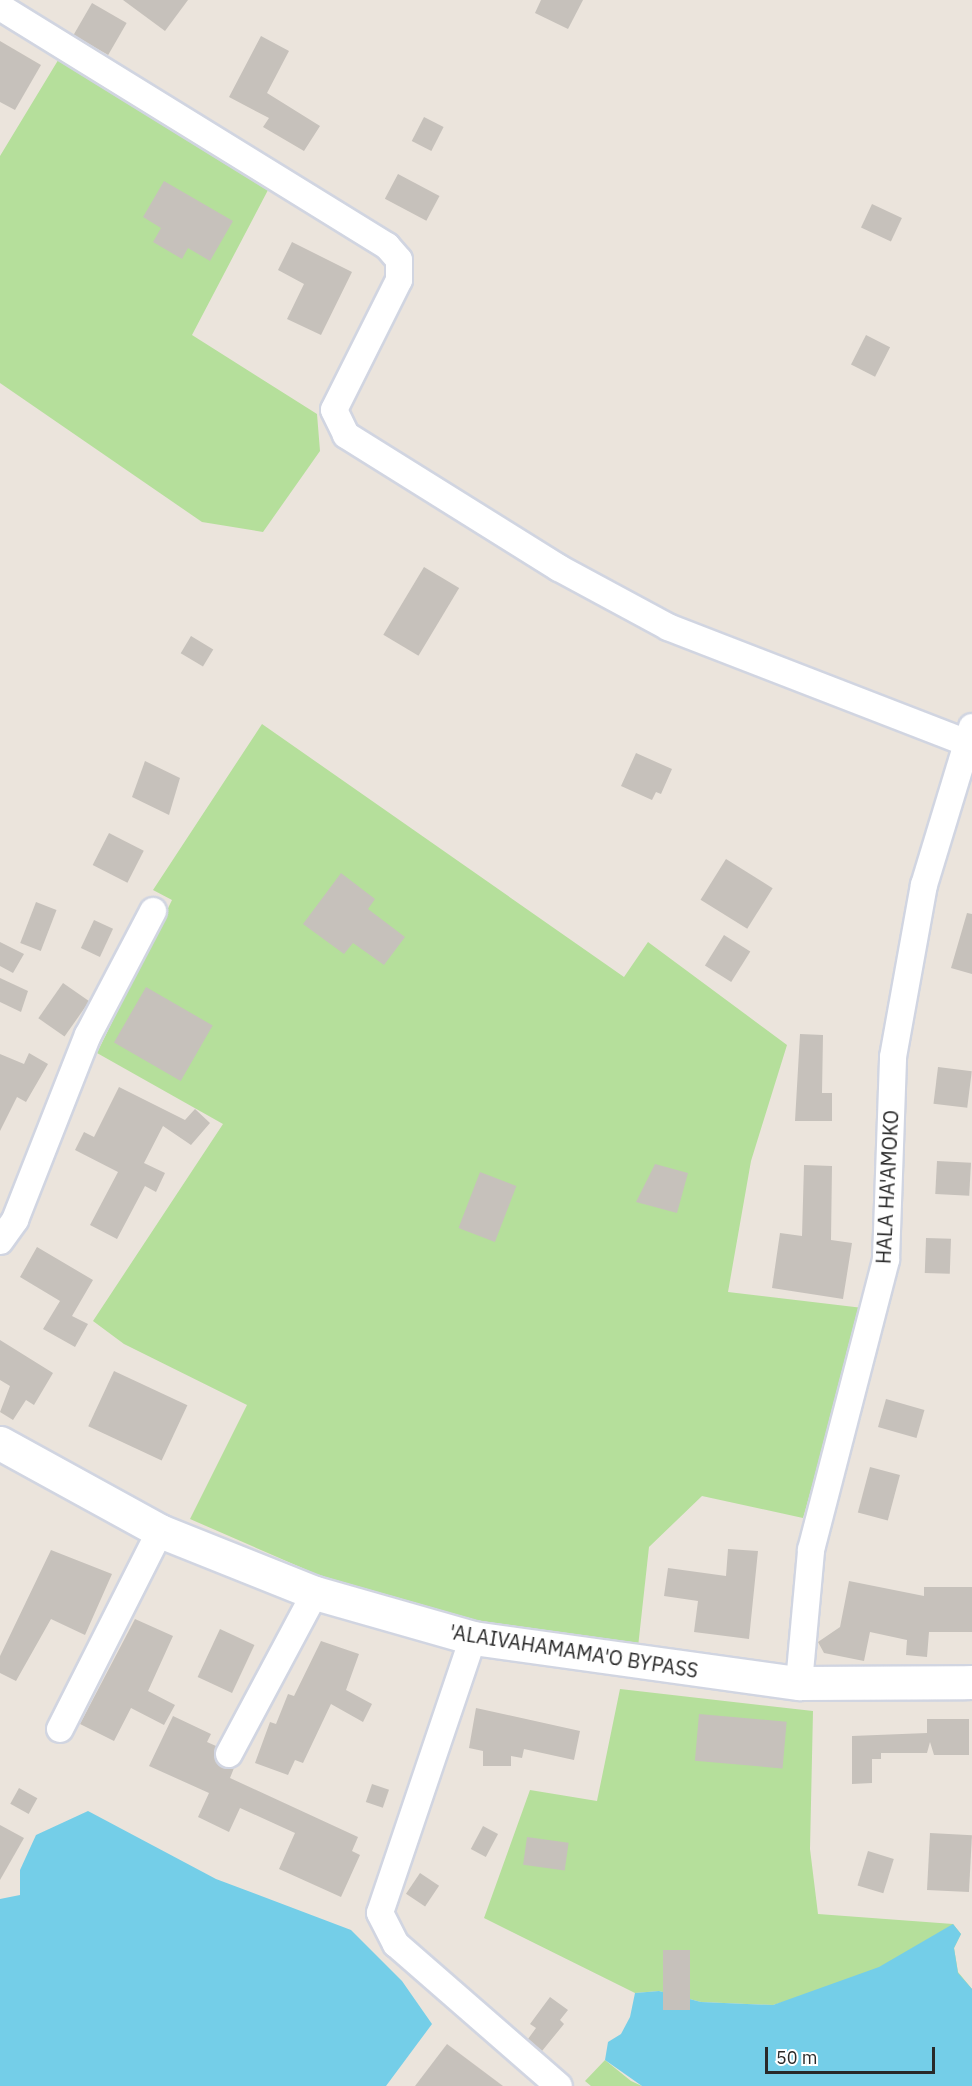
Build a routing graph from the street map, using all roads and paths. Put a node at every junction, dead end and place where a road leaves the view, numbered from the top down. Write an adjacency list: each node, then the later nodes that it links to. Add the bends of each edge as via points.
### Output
1 (0, 7): 2 (street, via 387,246 399,260 399,280 334,410 346,435 560,568 668,627)
2 (968, 735): 10 (street, HALA HA'AMOKO, via 924,885 893,1057 886,1260 811,1550)
3 (153, 911): 4 (street, via 93,1025 15,1220)
4 (0, 1241)
5 (0, 1443): 6 (main road, 'ALAIVAHAMAMA'O BYPASS)
6 (160, 1531): 7 (main road, 'ALAIVAHAMAMA'O BYPASS); 11 (street)
7 (315, 1593): 8 (main road, 'ALAIVAHAMAMA'O BYPASS); 12 (street)
8 (473, 1638): 10 (main road, 'ALAIVAHAMAMA'O BYPASS); 13 (street, via 380,1913 396,1944)
9 (972, 1682): 10 (main road, 'ALAIVAHAMAMA'O BYPASS)
10 (799, 1683)
11 (60, 1729)
12 (230, 1754)
13 (559, 2086)

